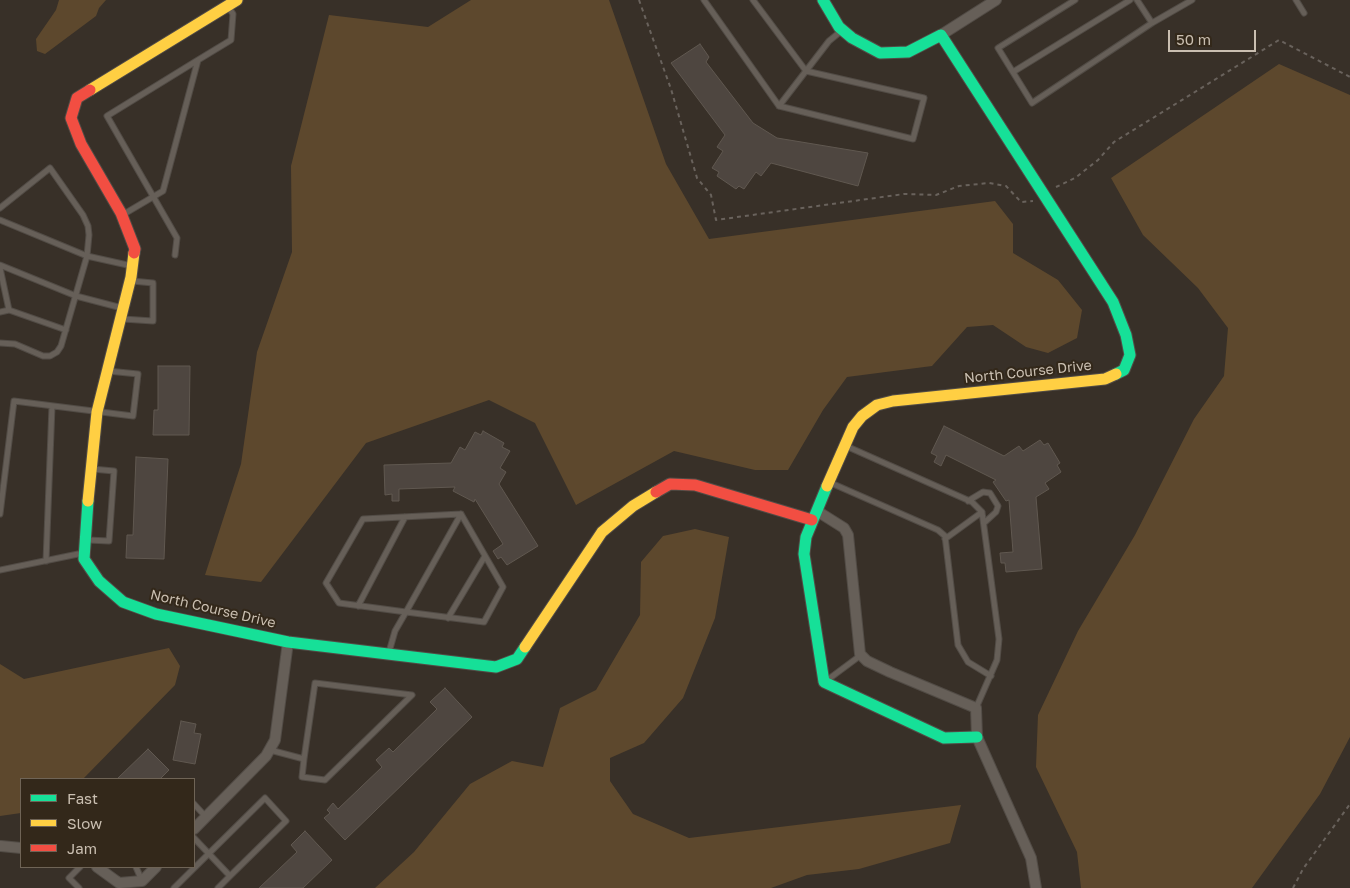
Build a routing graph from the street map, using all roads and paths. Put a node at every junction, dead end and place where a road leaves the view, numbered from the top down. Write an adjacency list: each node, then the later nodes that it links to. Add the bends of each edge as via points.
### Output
1 (639, 0): 23 (path, via 671,89 697,178 711,195 716,220 904,194 936,195 959,186 989,183 1006,186 1021,202)
2 (704, 0): 20 (lane)
3 (754, 0): 17 (lane)
4 (823, 0): 14 (street)
5 (996, 0): 15 (street)
6 (1075, 0): 18 (lane, via 998,48)
7 (1130, 0): 18 (lane)
8 (1137, 0): 13 (lane)
9 (1192, 0): 13 (lane)
10 (1296, 0): 12 (lane)
11 (232, 3): 16 (lane, via 231,40); 25 (street, via 77,98 71,118 81,144)
12 (1304, 13)
13 (1152, 23): 18 (lane, via 1032,103)
14 (843, 30): 15 (street, via 880,53 908,52); 17 (lane, via 829,41)
15 (941, 35): 41 (street, North Course Drive, via 1113,302 1130,355 1124,370 1105,379 877,405 853,427)
16 (198, 60): 22 (lane, via 163,191); 22 (lane, via 107,116)
17 (806, 71): 20 (lane); 20 (lane, via 924,98 913,139)
18 (1013, 72)
19 (1350, 77): 21 (path, via 1279,40 1114,142 1098,160)
20 (779, 106)
21 (1050, 191)
22 (153, 196): 25 (lane); 27 (lane, via 177,238)
23 (1037, 199)
24 (0, 208): 28 (lane, via 50,168 78,206 88,226)
25 (122, 216): 29 (street, via 135,249)
26 (0, 220): 28 (lane)
27 (175, 255)
28 (87, 256): 29 (lane); 32 (lane)
29 (132, 266): 31 (street)
30 (0, 267): 32 (lane); 33 (lane)
31 (129, 280): 35 (street); 35 (lane, via 153,283 153,321)
32 (76, 296): 35 (lane); 36 (lane)
33 (9, 310): 34 (lane); 36 (lane)
34 (0, 312)
35 (122, 314): 38 (street)
36 (66, 330): 37 (lane, via 61,346 50,356 8,342)
37 (0, 343)
38 (108, 371): 40 (street); 40 (lane, via 138,374 133,416)
39 (52, 406): 40 (lane); 46 (lane, via 14,401); 55 (lane)
40 (97, 412): 42 (street)
41 (845, 446): 43 (street, North Course Drive); 44 (lane)
42 (92, 469): 52 (street); 52 (lane, via 114,471 109,542)
43 (831, 482): 48 (street, North Course Drive); 51 (lane, via 938,530)
44 (968, 501): 45 (lane); 50 (lane, via 983,492 990,493 998,506)
45 (982, 512): 50 (lane); 51 (lane)
46 (0, 514)
47 (461, 514): 49 (lane); 54 (lane); 58 (lane)
48 (815, 516): 61 (street, North Course Drive, via 695,486 670,484 633,506 602,532 517,660 496,667); 62 (street, North Course Drive, via 844,528 848,535); 64 (street, North Course Drive, via 804,554)
49 (405, 517): 57 (lane); 57 (lane, via 363,519 326,583 338,603)
50 (984, 523): 63 (lane, via 999,639)
51 (945, 539): 63 (lane, via 958,645 968,662)
52 (85, 540): 53 (street)
53 (84, 553): 55 (lane); 60 (street, North Course Drive, via 84,559 99,581 124,602 156,614)
54 (485, 556): 59 (lane); 59 (lane, via 503,586 484,622)
55 (46, 561): 56 (lane)
56 (0, 570)
57 (358, 606): 58 (lane)
58 (406, 612): 59 (lane); 61 (lane, via 395,631)
59 (448, 618)
60 (288, 642): 61 (street, North Course Drive); 67 (street, via 275,740)
61 (389, 653)
62 (861, 655): 64 (lane); 65 (street, via 890,672)
63 (991, 676): 65 (lane)
64 (824, 682): 66 (street, via 944,738)
65 (976, 708): 66 (street)
66 (977, 737): 89 (street, via 1031,858)
67 (270, 750): 68 (lane); 71 (street)
68 (304, 759): 68 (lane, via 302,777 325,780 412,695 315,683)
69 (1350, 804): 90 (path)
70 (195, 805): 71 (lane)
71 (206, 817): 72 (street)
72 (195, 828)
73 (195, 839): 76 (lane)
74 (1, 846): 75 (street)
75 (20, 848)
76 (209, 853): 77 (lane); 83 (lane); 83 (lane, via 265,798 286,821)
77 (195, 867)
78 (79, 868): 86 (lane, via 69,878)
79 (98, 868): 85 (street, via 119,883)
80 (136, 868): 84 (lane)
81 (155, 868): 84 (street)
82 (194, 868): 87 (lane)
83 (230, 876): 88 (lane)
84 (142, 881): 85 (street)
85 (129, 885)
86 (78, 888)
87 (174, 888)
88 (218, 888)
89 (1036, 888)
90 (1293, 888)

